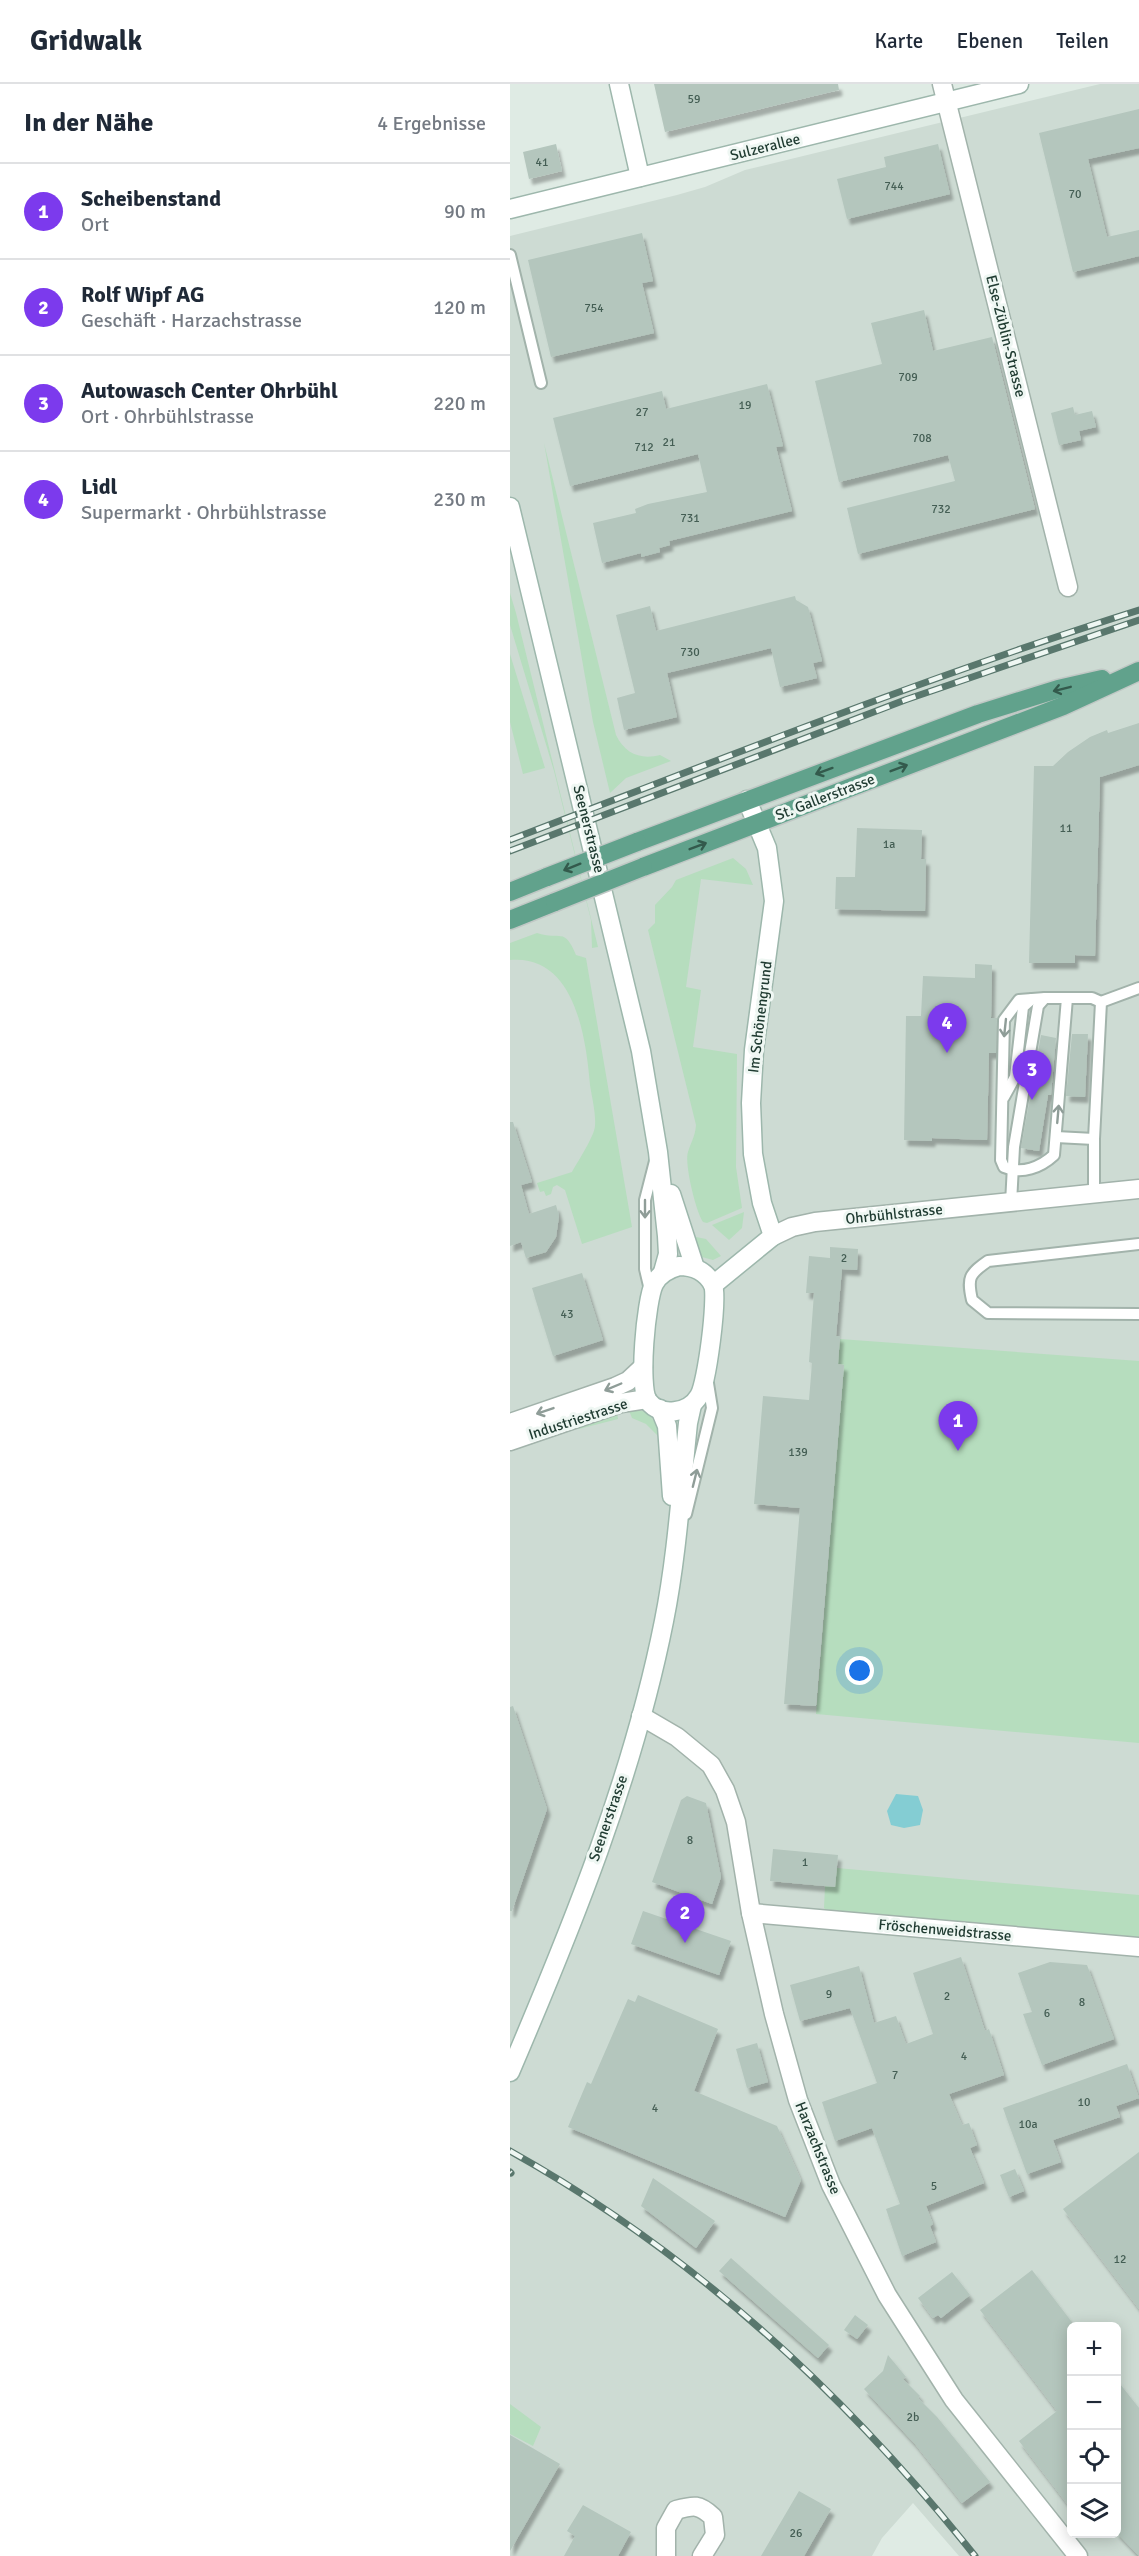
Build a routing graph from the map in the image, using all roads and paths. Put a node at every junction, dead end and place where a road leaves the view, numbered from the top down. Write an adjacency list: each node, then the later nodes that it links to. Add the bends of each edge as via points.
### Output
1 (619, 84): 4 (main road)
2 (1019, 84): 3 (main road, Sulzerallee)
3 (944, 93): 4 (main road, Sulzerallee); 9 (main road, Else-Züblin-Strasse)
4 (640, 177): 5 (main road, Sulzerallee)
5 (510, 209)
6 (510, 255): 7 (lane)
7 (541, 383)
8 (510, 507): 23 (main road, Seenerstrasse, via 642,1051)
9 (1068, 587)
10 (1139, 671): 11 (main road, St. Gallerstrasse, one-way to 11, via 1058,689 978,714); 12 (main road, St. Gallerstrasse, one-way to 10, via 1063,706)
11 (747, 800): 12 (main road, Im Schönengrund); 13 (main road, St. Gallerstrasse, one-way to 13, bridge)
12 (757, 823): 14 (main road, St. Gallerstrasse, one-way to 12, bridge); 28 (main road, Im Schönengrund, via 767,848 774,901 754,1050 751,1103 757,1173)
13 (510, 892)
14 (510, 920)
15 (1139, 988): 19 (lane)
16 (1045, 998): 17 (lane); 18 (lane); 24 (lane, via 1038,1006 1032,1034)
17 (1032, 999): 20 (lane, via 1023,1007 1015,1077); 20 (lane, one-way to 20, via 1019,1000 1004,1020)
18 (1067, 999): 19 (lane, via 1092,998); 21 (lane, one-way to 18)
19 (1101, 1002): 22 (lane)
20 (1002, 1099): 24 (lane, via 1000,1160)
21 (1056, 1137): 22 (lane); 24 (lane, via 1054,1155 1042,1166)
22 (1094, 1139): 26 (lane)
23 (657, 1152): 30 (main road, Seenerstrasse); 31 (main road, Seenerstrasse, via 668,1236); 33 (lane, Seenerstrasse, one-way to 33, via 645,1200 645,1269)
24 (1012, 1170): 27 (lane)
25 (1139, 1189): 26 (main road, Ohrbühlstrasse)
26 (1094, 1194): 27 (main road, Ohrbühlstrasse)
27 (1011, 1203): 28 (main road, Ohrbühlstrasse, via 815,1222)
28 (773, 1236): 32 (main road, Ohrbühlstrasse)
29 (1139, 1244): 34 (lane, via 988,1261 973,1272 969,1283 972,1300 988,1313)
30 (695, 1268): 31 (main road, via 679,1266); 32 (main road, Seenerstrasse)
31 (663, 1272): 33 (main road, Seenerstrasse)
32 (713, 1285): 36 (main road, Seenerstrasse, via 715,1302)
33 (651, 1293): 35 (main road, Seenerstrasse)
34 (1139, 1314)
35 (643, 1367): 37 (main road, Seenerstrasse, via 643,1383); 39 (main road, Industriestrasse, one-way to 39, via 615,1387)
36 (706, 1372): 38 (main road, Seenerstrasse, via 702,1392); 41 (lane, Seenerstrasse, one-way to 36, via 712,1408)
37 (654, 1404): 38 (main road, via 677,1411); 40 (main road, Industriestrasse, via 621,1403); 41 (main road, Seenerstrasse, via 667,1426)
38 (692, 1405): 41 (main road, Seenerstrasse)
39 (510, 1423)
40 (510, 1441)
41 (676, 1555): 42 (main road, Seenerstrasse)
42 (641, 1716): 43 (main road, Harzachstrasse, via 677,1737 711,1765 725,1790 736,1821); 45 (main road, Seenerstrasse, via 565,1941)
43 (751, 1913): 44 (main road, Fröschenweidstrasse); 48 (main road, Harzachstrasse, via 798,2100 831,2185 883,2288 954,2400)
44 (1139, 1947)
45 (510, 2072)
46 (666, 2556): 47 (main road, via 666,2528 676,2510 690,2506 702,2507 713,2517 715,2535)
47 (702, 2556)
48 (1078, 2556)

